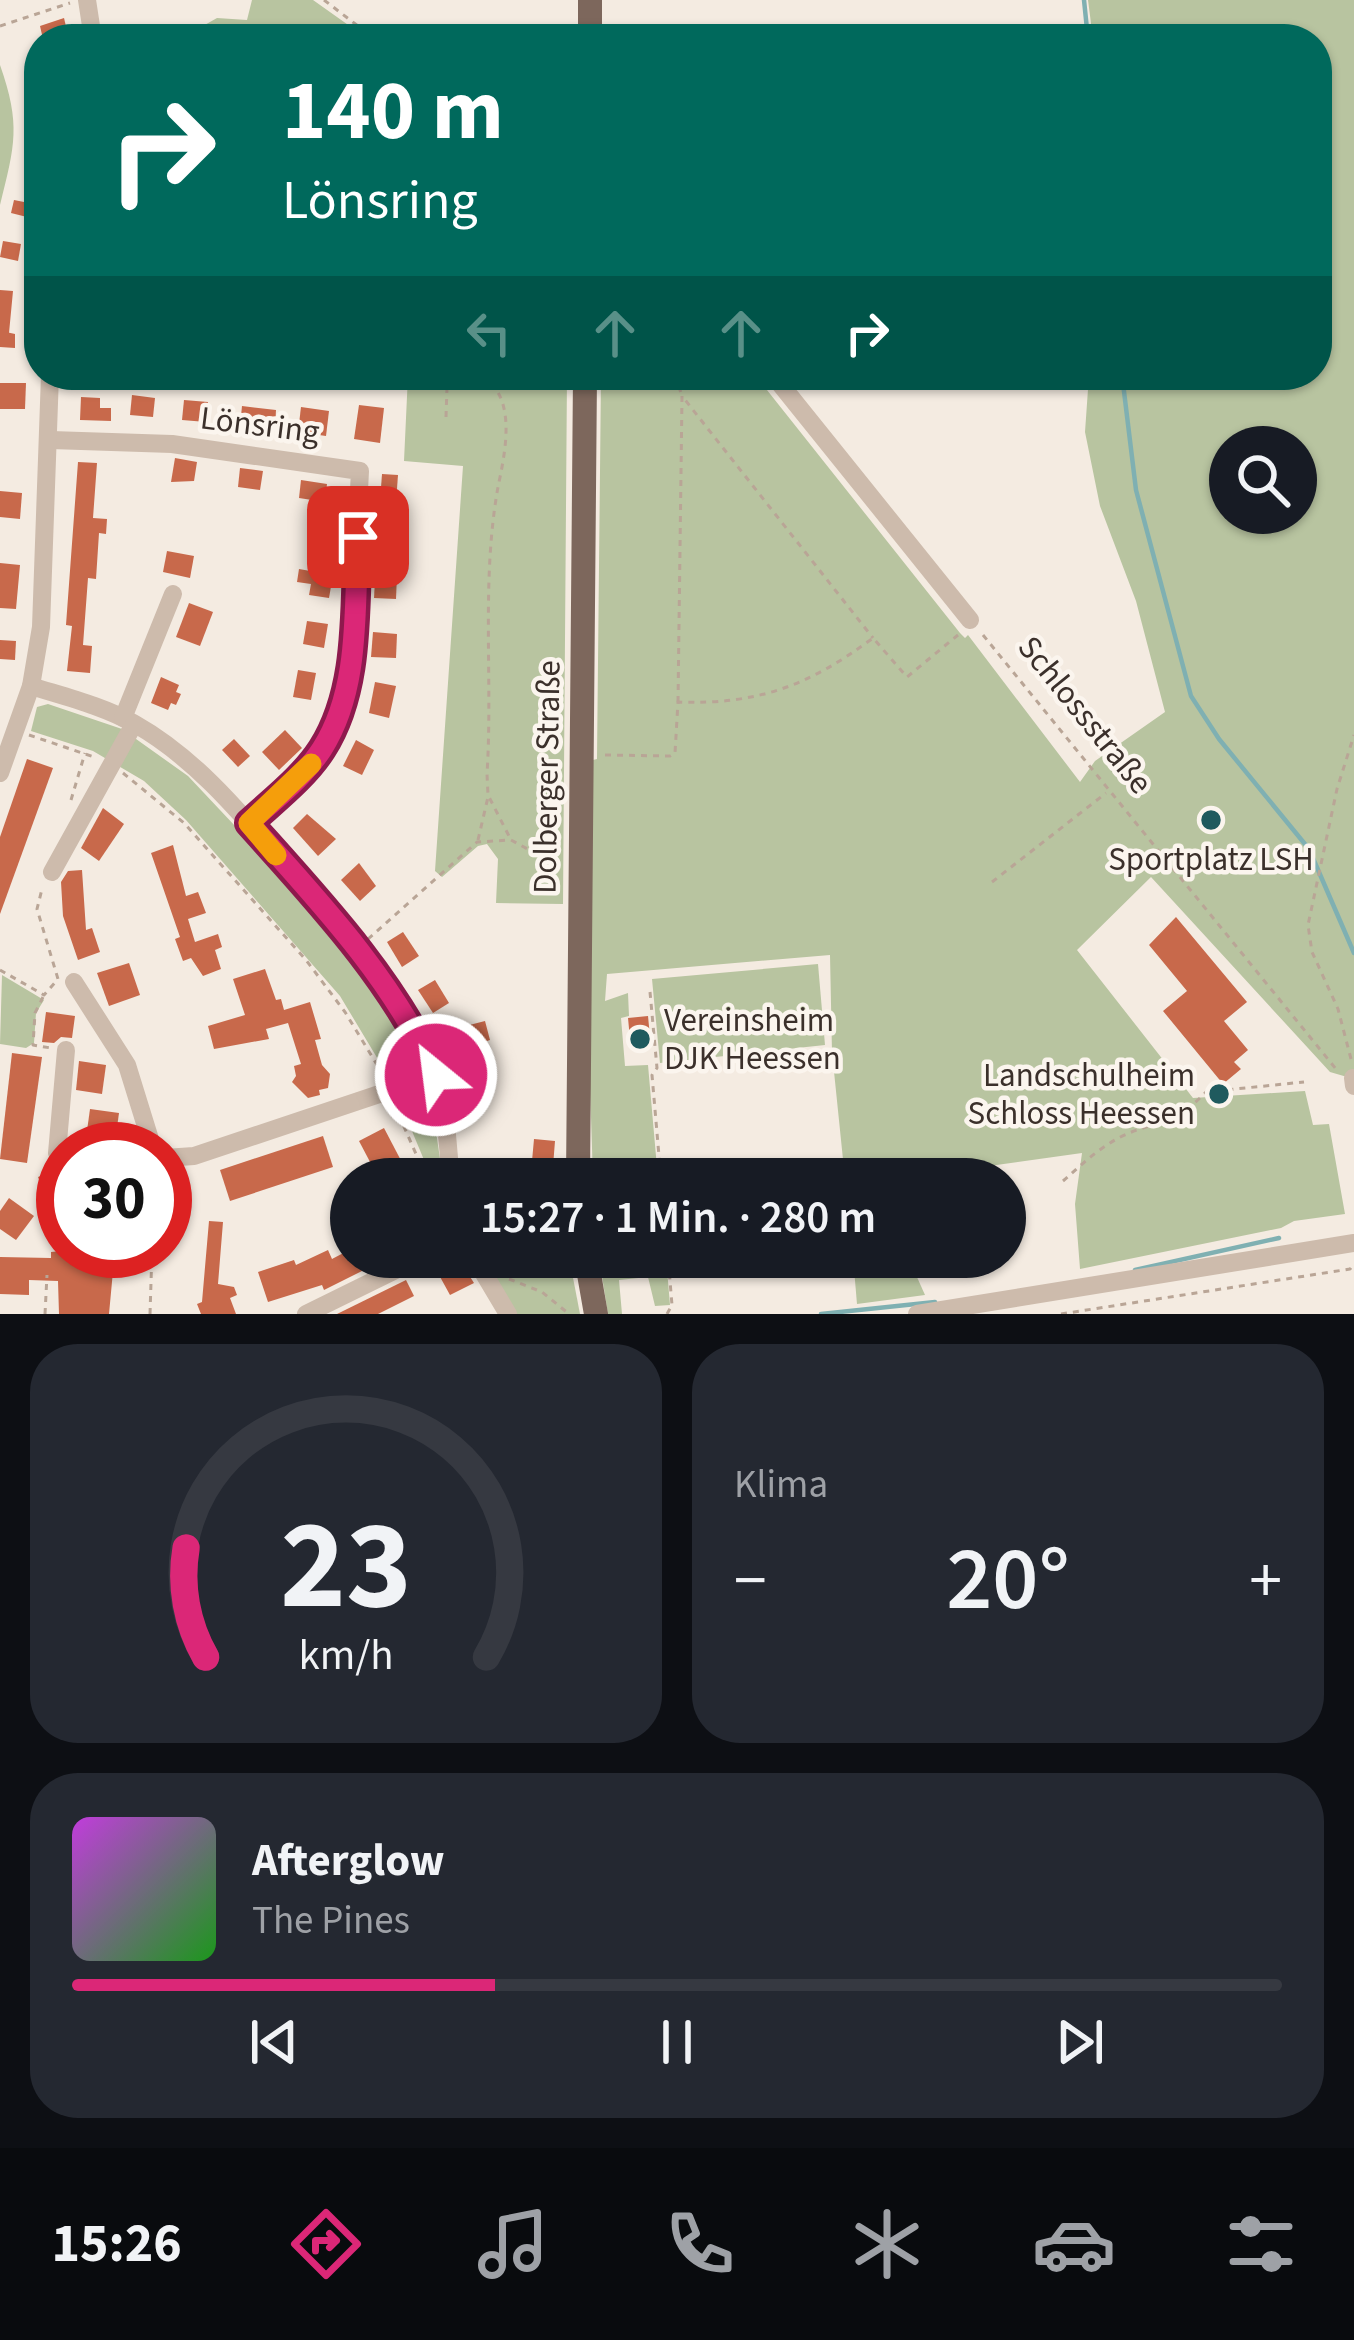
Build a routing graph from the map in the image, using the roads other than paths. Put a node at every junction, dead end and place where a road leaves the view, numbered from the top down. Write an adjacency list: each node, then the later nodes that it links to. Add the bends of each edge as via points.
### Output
1 (50, 390): 4 (street)
2 (585, 390): 19 (main road, Dolberger Straße)
3 (785, 390): 6 (street)
4 (51, 440): 7 (street); 10 (street, Lönsring, via 172,444 360,471 343,709 306,769)
5 (173, 594): 8 (street)
6 (972, 622)
7 (31, 686): 8 (street); 9 (street)
8 (129, 721): 10 (street); 11 (street)
9 (0, 773)
10 (249, 823): 14 (street, via 357,948)
11 (48, 879)
12 (74, 982): 16 (street, via 127,1065)
13 (66, 1050): 15 (street)
14 (436, 1075): 17 (street); 18 (street)
15 (60, 1122)
16 (145, 1122)
17 (192, 1156)
18 (448, 1158)
19 (578, 1158)
20 (1354, 1243): 27 (street)
21 (379, 1278): 24 (street)
22 (487, 1278): 25 (street)
23 (590, 1278): 26 (main road)
24 (306, 1314)
25 (508, 1314)
26 (596, 1314)
27 (917, 1314)

